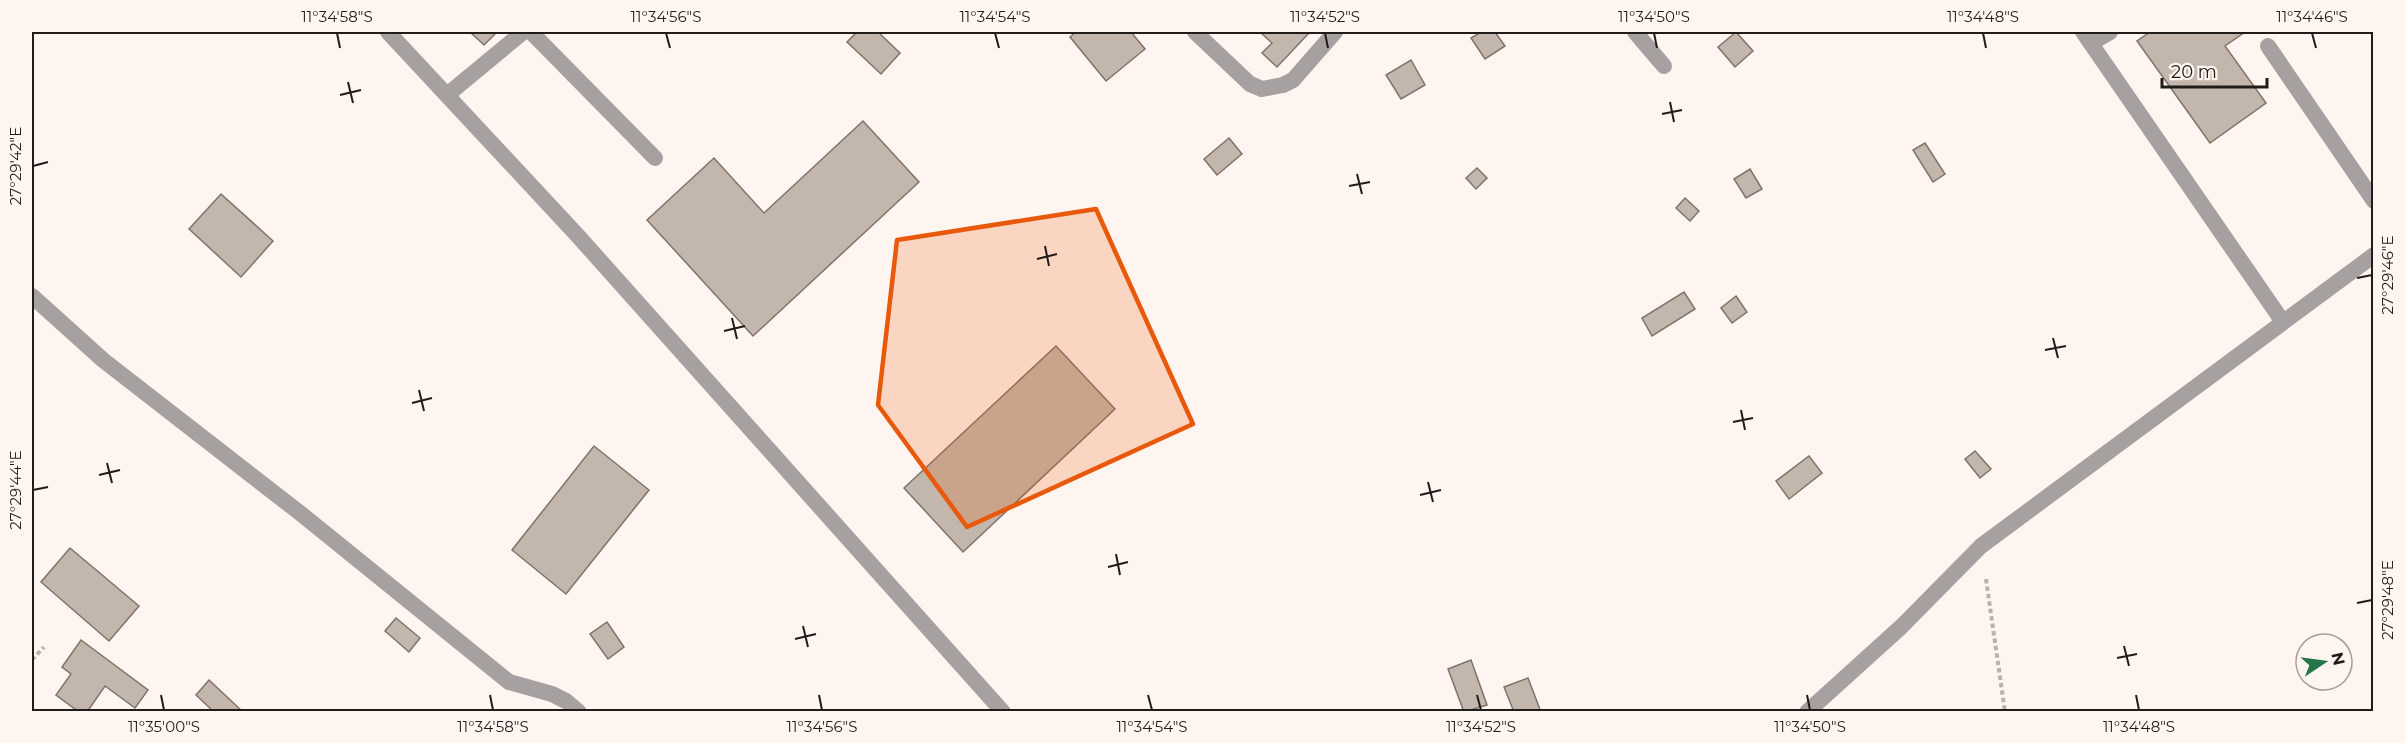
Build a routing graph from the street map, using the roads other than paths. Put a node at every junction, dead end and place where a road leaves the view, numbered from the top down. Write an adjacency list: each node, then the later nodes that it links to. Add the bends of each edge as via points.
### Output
1 (388, 32): 11 (street)
2 (523, 32): 11 (street)
3 (531, 32): 12 (street)
4 (1195, 32): 5 (street, via 1250,84 1262,89 1293,80)
5 (1335, 32)
6 (1635, 32): 10 (street)
7 (2110, 32): 8 (street)
8 (2087, 38): 16 (street)
9 (2268, 46): 13 (street)
10 (1664, 66)
11 (447, 95): 18 (street)
12 (655, 158)
13 (2373, 201)
14 (2373, 255): 16 (street)
15 (32, 296): 17 (street, via 103,360 508,682 552,694)
16 (2283, 322): 19 (street, via 1981,546 1901,627)
17 (579, 711)
18 (1003, 711)
19 (1807, 711)

